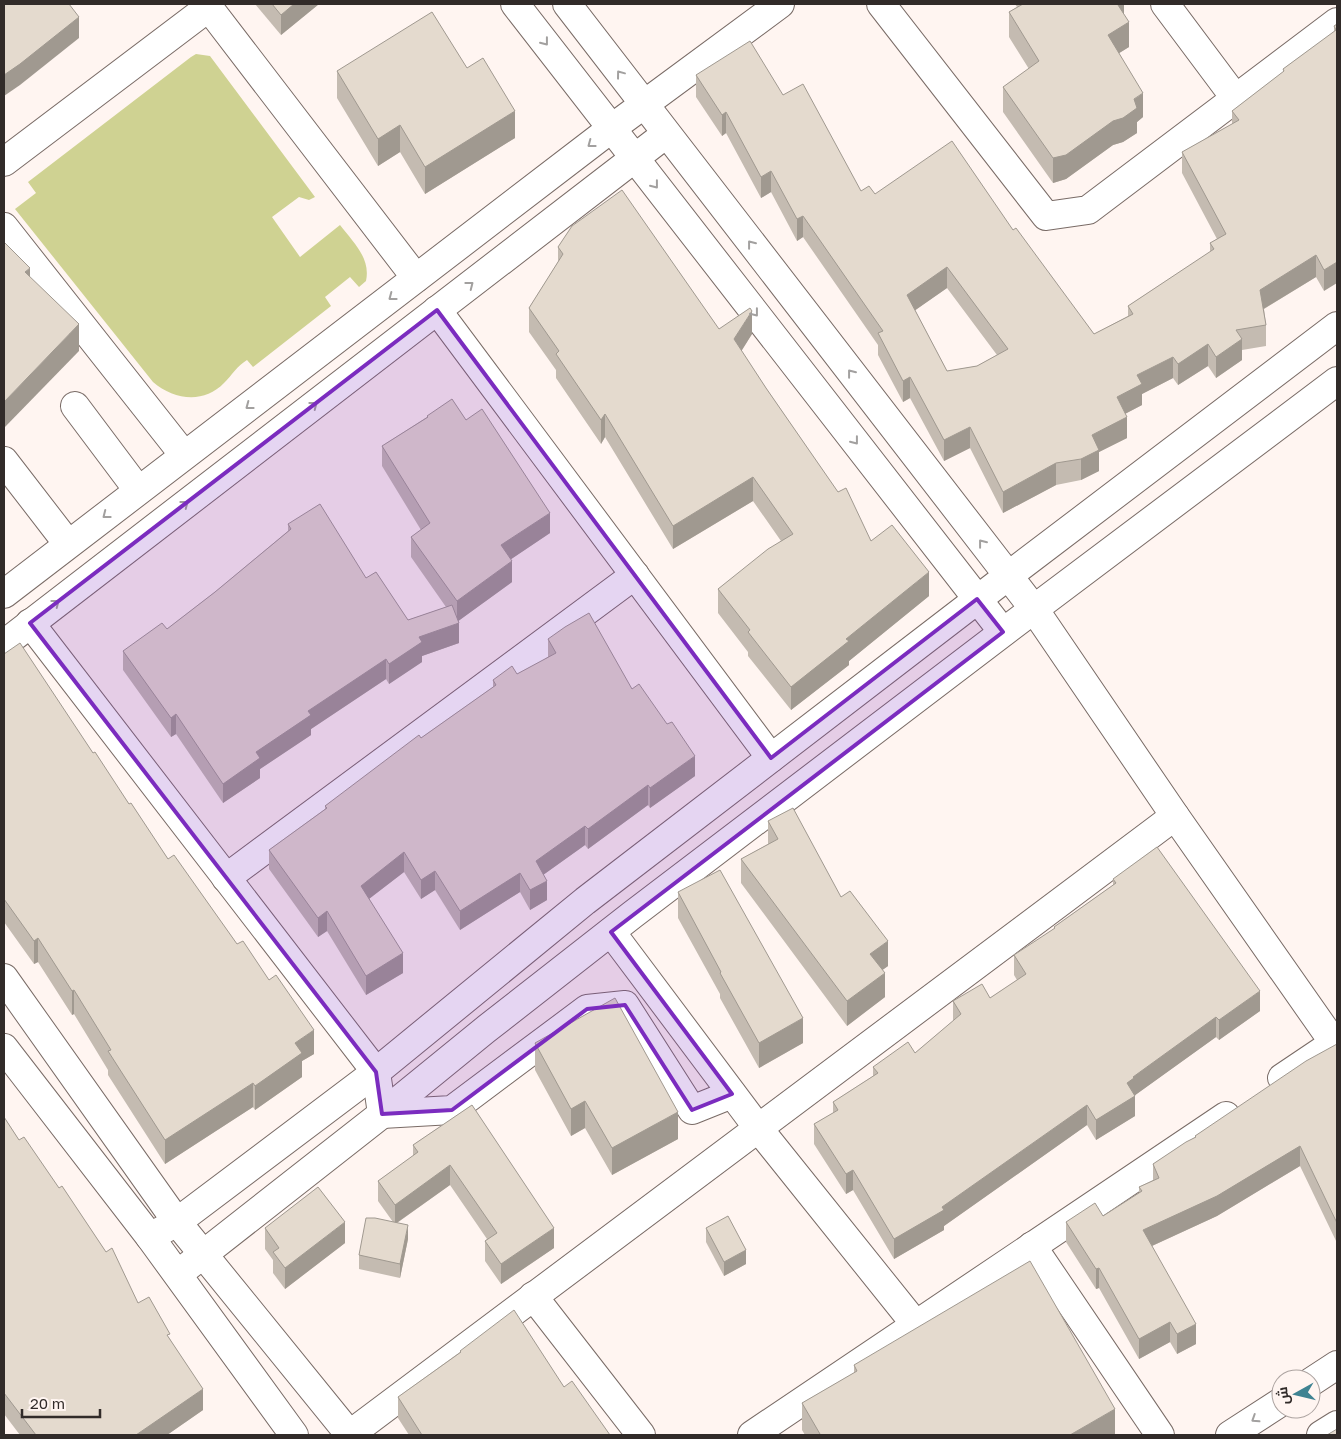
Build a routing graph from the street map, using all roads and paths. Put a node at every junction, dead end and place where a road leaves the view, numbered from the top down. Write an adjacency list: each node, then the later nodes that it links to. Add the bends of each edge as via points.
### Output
1 (515, 4): 10 (street, one-way to 10)
2 (567, 4): 9 (street, one-way to 2)
3 (780, 4): 9 (street)
4 (881, 4): 8 (street, via 1046,216 1088,210)
5 (1165, 4): 8 (street)
6 (208, 5): 13 (street); 15 (street)
7 (1337, 22): 8 (street)
8 (1236, 99)
9 (644, 105): 10 (street); 11 (street)
10 (612, 128): 12 (street); 15 (street, one-way to 15)
11 (666, 134): 12 (street); 25 (street, one-way to 11)
12 (634, 158): 16 (street, one-way to 12); 27 (street, one-way to 27)
13 (4, 162)
14 (4, 227): 20 (street)
15 (416, 278): 20 (street, one-way to 20)
16 (437, 310): 24 (street); 29 (street, one-way to 16)
17 (1337, 326): 25 (street)
18 (1333, 393): 28 (street)
19 (75, 406): 22 (street)
20 (184, 455): 22 (street)
21 (4, 462): 23 (street)
22 (138, 490): 23 (street, one-way to 23)
23 (68, 544): 26 (street)
24 (635, 575): 32 (street); 34 (street)
25 (1008, 576): 27 (street); 28 (street)
26 (7, 586)
27 (977, 599): 30 (street); 32 (street)
28 (1034, 609): 30 (street); 33 (street)
29 (30, 623): 31 (street); 34 (street)
30 (1003, 632): 35 (street)
31 (4, 644)
32 (771, 758): 39 (street, via 585,901)
33 (1175, 816): 37 (street); 42 (street)
34 (226, 878): 39 (street)
35 (612, 932): 40 (street); 41 (street)
36 (4, 978): 43 (street)
37 (1336, 1042): 45 (street)
38 (4, 1048): 44 (street)
39 (376, 1072): 41 (street); 43 (street)
40 (732, 1094): 41 (street, via 692,1110 625,1005 587,1009 452,1110); 42 (street)
41 (382, 1114): 46 (street)
42 (758, 1128): 48 (street); 49 (street)
43 (177, 1222): 44 (street); 46 (street)
44 (150, 1237): 47 (street)
45 (1032, 1246): 49 (street); 58 (street)
46 (203, 1256): 47 (street); 55 (street)
47 (178, 1274): 54 (street)
48 (533, 1296): 55 (street); 56 (street)
49 (916, 1325): 57 (street)
50 (1337, 1365): 51 (street)
51 (1321, 1375)
52 (1271, 1408): 59 (street, one-way to 59)
53 (1337, 1425): 60 (street)
54 (285, 1432)
55 (349, 1435)
56 (642, 1435)
57 (752, 1435)
58 (1160, 1435)
59 (1230, 1435)
60 (1321, 1435)

